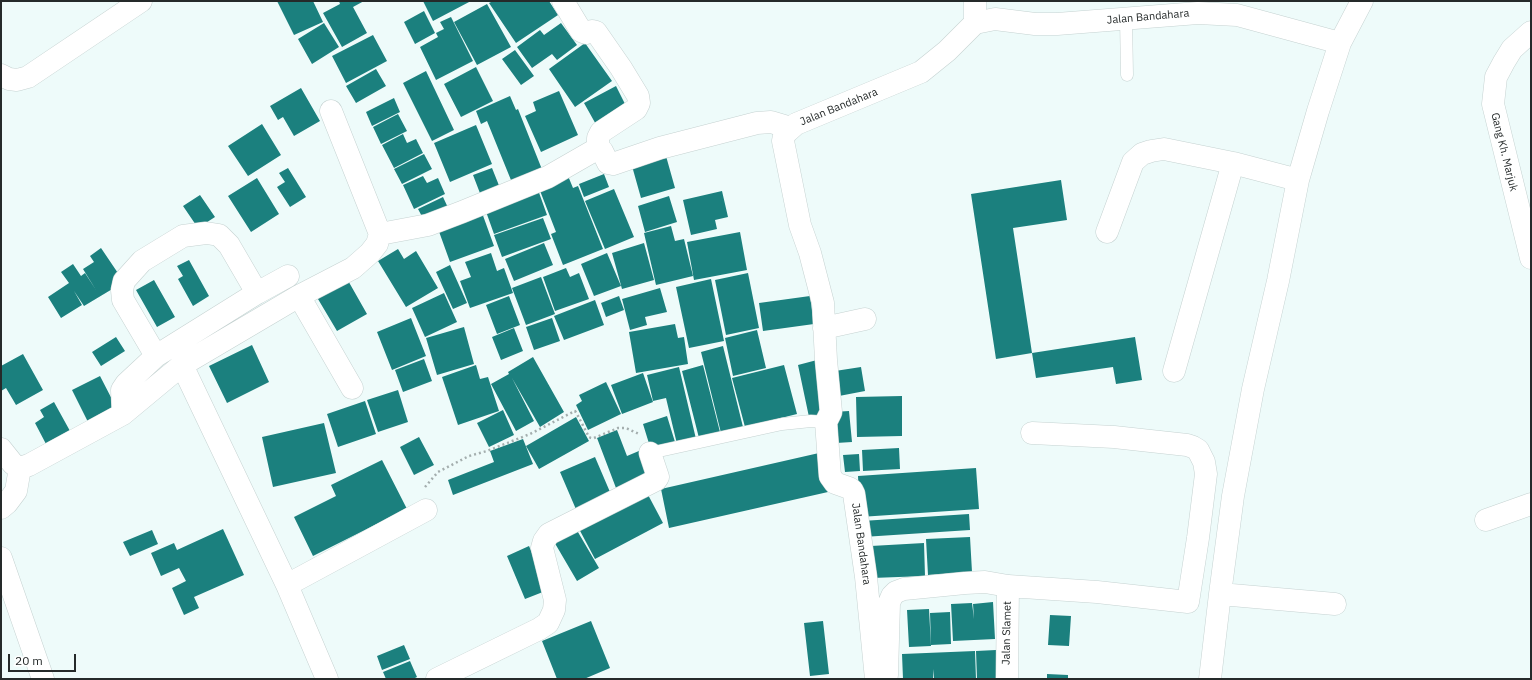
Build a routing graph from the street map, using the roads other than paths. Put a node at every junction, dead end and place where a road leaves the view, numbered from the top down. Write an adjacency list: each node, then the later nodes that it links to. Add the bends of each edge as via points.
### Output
1 (142, 1): 10 (street, via 28,77 17,80)
2 (563, 1): 14 (street, via 581,31 596,32 638,96 639,103 636,109 601,132)
3 (975, 1): 7 (street)
4 (1362, 1): 9 (street)
5 (1209, 7): 6 (street, Jalan Bandahara, via 1198,13); 9 (street, Jalan Bandahara)
6 (1126, 18): 7 (street, Jalan Bandahara, via 1057,24 1034,24 995,18); 11 (lane)
7 (975, 23): 13 (street, Jalan Bandahara, via 921,72)
8 (1531, 32): 19 (street, Gang Kh. Marjuk, via 1512,49 1496,77 1493,104)
9 (1340, 43): 16 (street)
10 (1, 75)
11 (1127, 75)
12 (331, 112): 18 (street)
13 (791, 128): 14 (street, via 771,122 757,123 660,148 613,164 608,163 602,151); 24 (street, Jalan Bandahara, via 783,141 800,226 823,304)
14 (598, 150): 18 (street, via 548,177 428,225)
15 (1233, 163): 16 (street); 17 (street, via 1164,149 1142,154 1132,162); 27 (street)
16 (1298, 180): 42 (street, via 1253,389 1233,496)
17 (1107, 232)
18 (380, 234): 22 (street, via 377,244 370,253 352,268)
19 (1531, 258)
20 (288, 276): 21 (street)
21 (257, 293): 25 (street); 25 (street, via 229,245 219,235 206,233 183,236 142,261 124,281 122,295)
22 (299, 296): 26 (street); 28 (street)
23 (865, 319): 24 (street)
24 (824, 328): 30 (street, Jalan Bandahara, via 831,412)
25 (156, 356): 29 (street, via 122,390)
26 (182, 365): 29 (street); 40 (street)
27 (1174, 371)
28 (352, 388)
29 (124, 414): 34 (street)
30 (826, 422): 33 (lane, via 782,424); 47 (street, Jalan Bandahara, via 830,476 854,494 866,577)
31 (1032, 433): 41 (street, via 1114,437 1193,447 1198,450 1206,474 1197,545 1188,602)
32 (1, 449): 34 (street, via 13,464)
33 (650, 453): 46 (street, via 658,477 656,480 549,534 544,541 542,548 555,600 554,610 548,622 539,629)
34 (20, 468): 36 (street, via 16,491)
35 (1531, 504): 38 (street)
36 (1, 508)
37 (425, 510): 40 (street)
38 (1486, 520)
39 (1, 558): 44 (street)
40 (287, 585): 45 (street)
41 (1008, 586): 48 (street, via 985,582 965,583 896,592 889,603); 49 (street, Jalan Slamet)
42 (1220, 594): 43 (street); 50 (street)
43 (1335, 604)
44 (43, 679)
45 (327, 679)
46 (437, 679)
47 (876, 679)
48 (887, 679)
49 (1007, 679)
50 (1210, 679)

